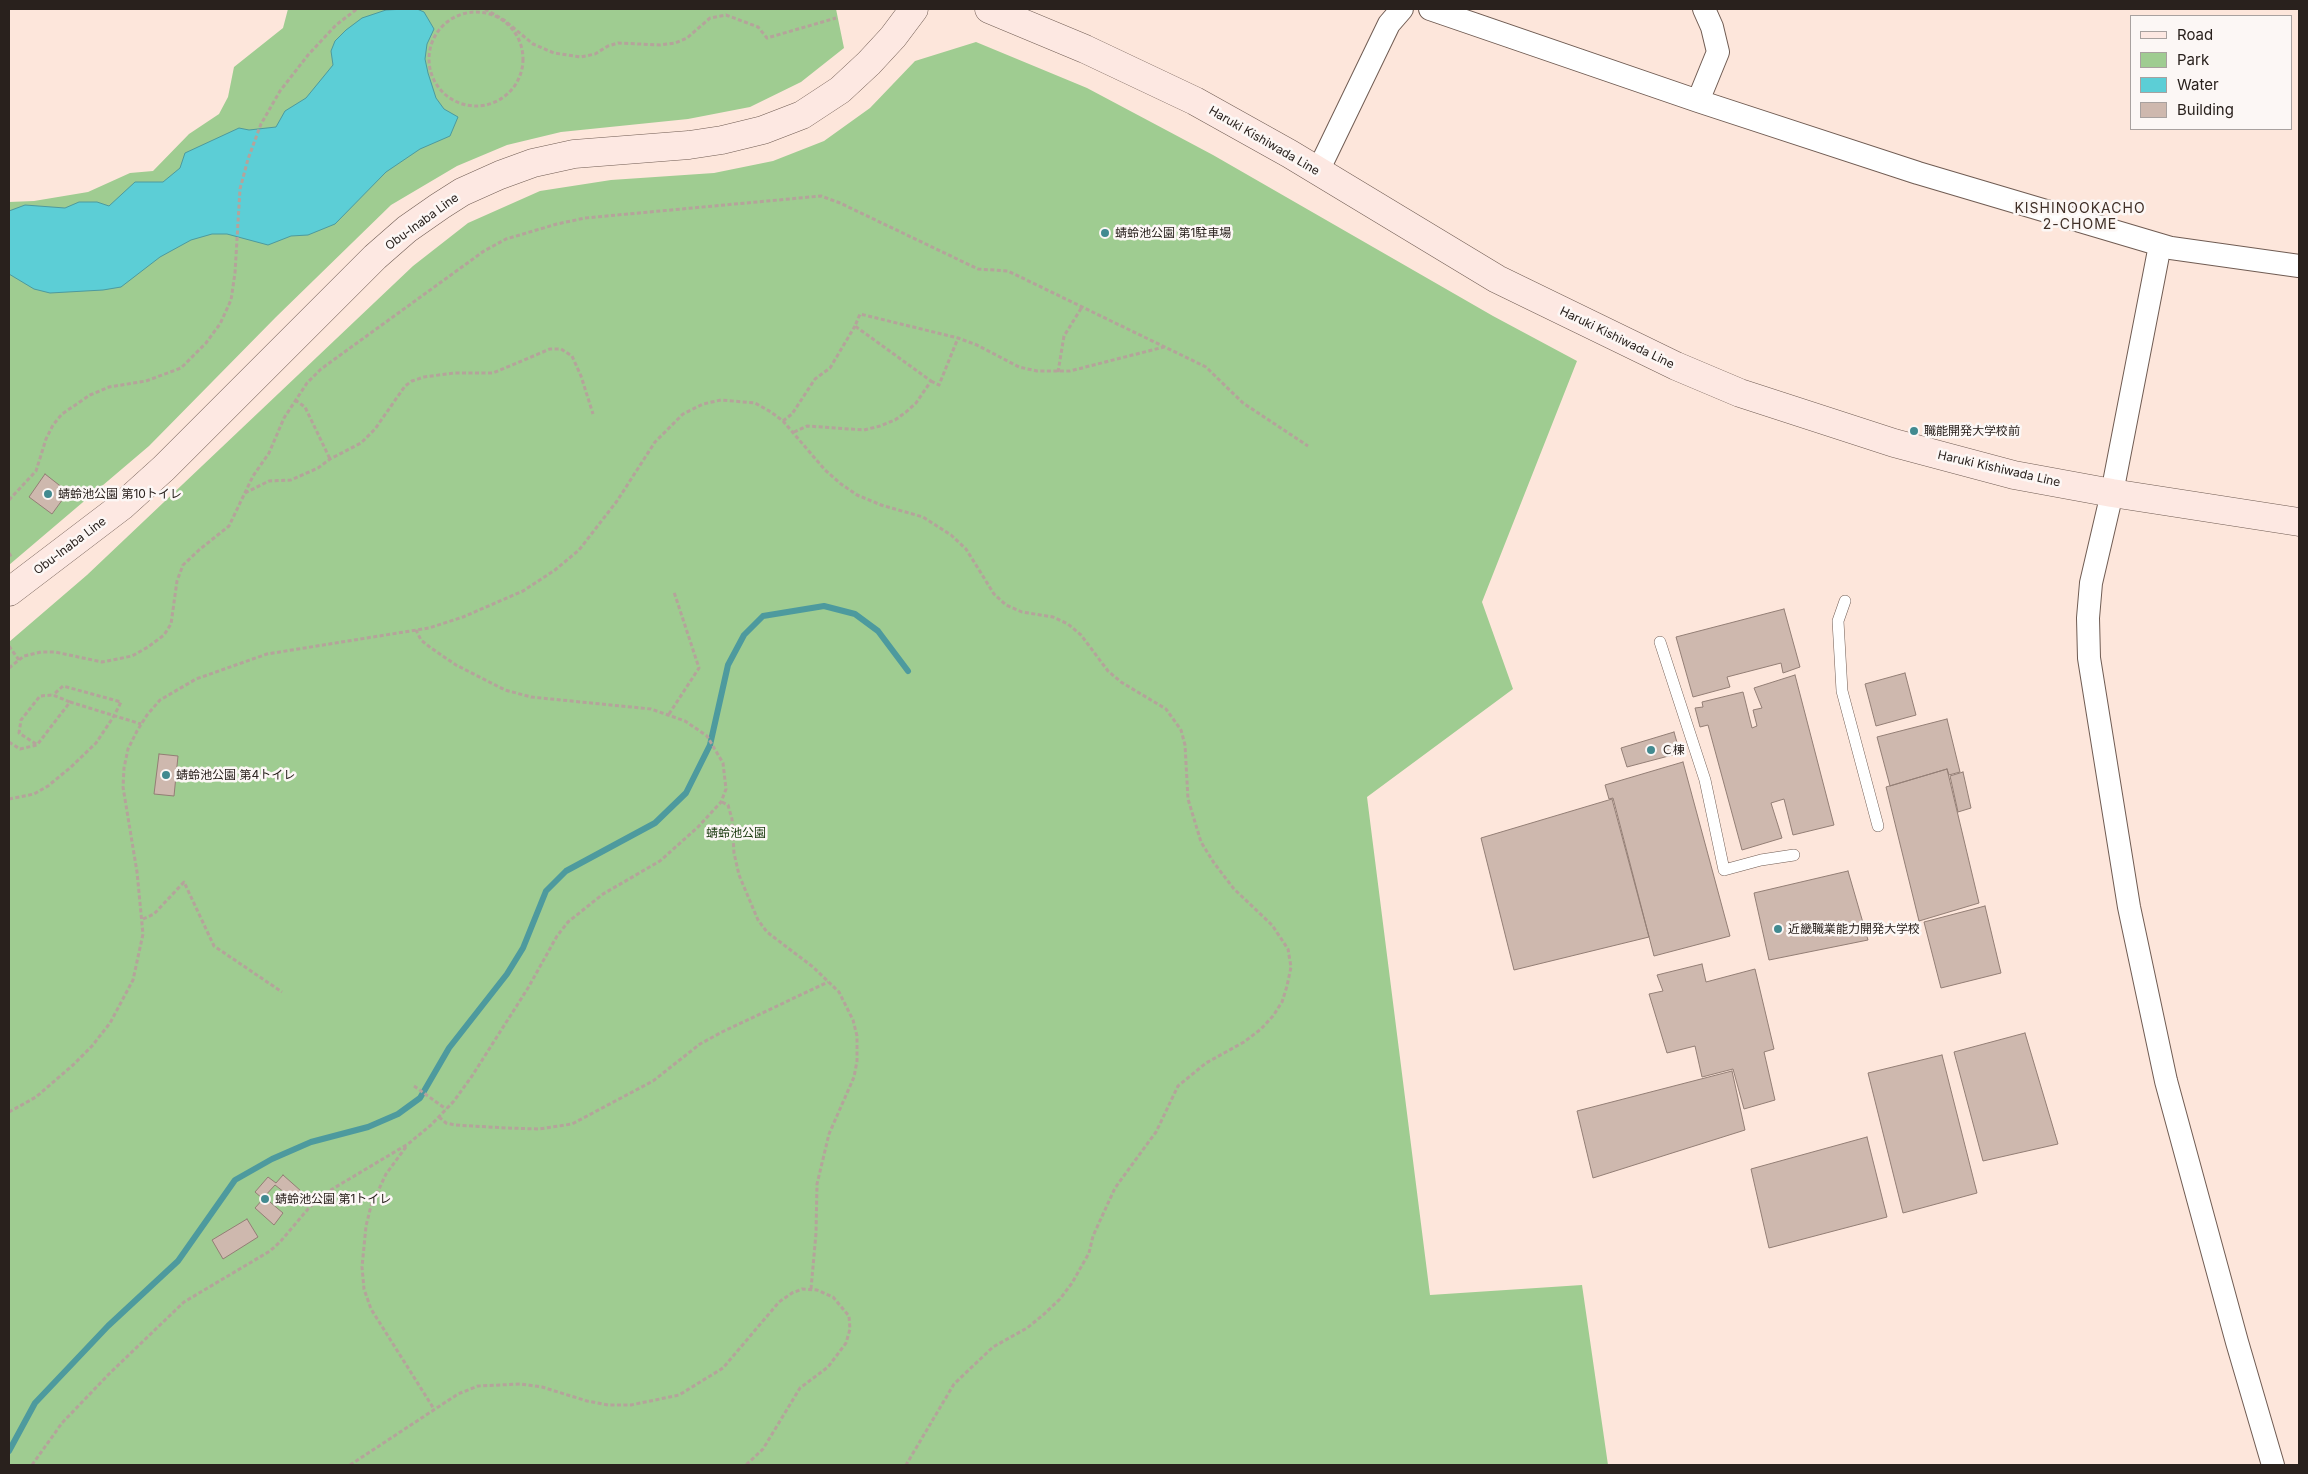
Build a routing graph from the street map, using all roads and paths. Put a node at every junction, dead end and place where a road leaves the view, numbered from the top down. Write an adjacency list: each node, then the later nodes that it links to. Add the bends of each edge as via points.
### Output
1 (357, 9): 28 (path, via 336,25 308,55 280,91 261,124 240,189 231,300 220,324 181,368 146,381 108,387 62,414 46,439 36,471)
2 (485, 9): 9 (path)
3 (914, 9): 32 (main road, Obu-Inaba Line, via 869,63 840,90 802,114 762,130 722,140 574,154 533,163 462,192 440,206 375,257 122,506)
4 (989, 9): 11 (main road, Haruki Kishiwada Line, via 1085,48 1194,101)
5 (1402, 9): 11 (street, via 1389,24)
6 (1430, 9): 10 (street)
7 (1704, 9): 10 (street, via 1718,52)
8 (836, 18): 9 (path, via 767,38 758,27 726,15 710,18 688,38 675,44 618,43 581,57 554,53 534,44)
9 (504, 20): 9 (path, via 515,32 523,52 522,69 516,84 505,96 490,104 474,106 452,99 432,74 429,58 432,42 443,24 457,15 473,11 489,13)
10 (1698, 101): 12 (street, via 1918,174)
11 (1318, 171): 27 (main road, Haruki Kishiwada Line, via 1497,279 1676,366 1740,393 1964,463)
12 (2160, 245): 13 (street); 27 (street)
13 (2299, 266)
14 (1082, 307): 17 (path); 18 (path, via 1064,336); 20 (path, via 1008,271 974,268 821,196 612,215 557,224 506,239 484,251 320,369)
15 (855, 326): 16 (path, via 860,314); 19 (path); 22 (path, via 830,368 815,379 792,414)
16 (958, 338): 18 (path, via 1019,367); 19 (path, via 940,385)
17 (1164, 347): 18 (path); 24 (path, via 1206,367 1243,403)
18 (1058, 372)
19 (931, 381): 23 (path, via 906,412 880,426 864,430 807,426)
20 (295, 400): 25 (path, via 305,407); 26 (path, via 269,453)
21 (593, 414): 25 (path, via 572,356 561,349 550,349 493,373 454,373 412,381 361,443)
22 (783, 421): 23 (path); 35 (path, via 754,403 740,400 703,404 683,414 654,442 595,532 555,570 523,591 463,617)
23 (794, 432): 64 (path, via 841,484 881,505 922,517 951,535 966,549 994,594 1006,605 1068,624 1081,635 1108,671 1166,710 1181,730 1185,745 1188,799 1201,842 1234,889 1282,937 1291,966 1282,1002 1261,1029 1206,1063 1178,1086 1156,1132 1115,1188 1093,1236 1089,1253 1060,1299 1027,1328 993,1347 954,1384)
24 (1308, 446)
25 (330, 459): 26 (path, via 291,480 269,481)
26 (244, 493): 38 (path, via 229,526 183,566 177,581 171,624 164,635 148,647 132,656 108,662 41,652)
27 (2112, 493): 29 (main road, Haruki Kishiwada Line); 65 (street, via 2091,583 2088,618 2088,658 2108,786 2129,907 2166,1081)
28 (9, 500)
29 (2299, 522)
30 (9, 553): 31 (path)
31 (12, 558)
32 (9, 592)
33 (674, 592): 42 (path, via 699,668)
34 (1845, 601): 49 (lane, via 1838,621 1842,691)
35 (416, 630): 42 (path, via 421,640 456,665 505,690 531,698 651,709); 44 (path, via 267,654 233,665 196,679 160,700)
36 (1660, 642): 50 (lane, via 1705,780 1724,870)
37 (9, 646): 38 (path)
38 (19, 660): 39 (path)
39 (9, 668)
40 (53, 695): 41 (path); 43 (path, via 63,686 121,702); 46 (path, via 40,696 21,720 19,733)
41 (70, 702): 43 (path); 46 (path)
42 (669, 714): 48 (path, via 700,729 716,749 726,774)
43 (114, 716): 44 (path); 47 (path, via 96,743 48,786 34,794)
44 (141, 724): 51 (path, via 128,749 123,787)
45 (9, 742): 46 (path, via 20,749)
46 (37, 745)
47 (9, 800)
48 (722, 802): 52 (path, via 728,805 732,819 739,875 758,920); 55 (path, via 660,861 603,894 568,922 556,936 505,1025)
49 (1878, 826)
50 (1794, 855)
51 (142, 920): 53 (path, via 154,914 184,882 214,946); 56 (path, via 143,934 133,980 110,1023 73,1066 36,1097)
52 (828, 982): 57 (path, via 700,1044 653,1081 572,1124 539,1129 506,1128 454,1125); 59 (path, via 839,992 853,1020 858,1047 854,1077 829,1134 820,1168)
53 (282, 992)
54 (414, 1086): 55 (path)
55 (446, 1109): 57 (path)
56 (9, 1112)
57 (439, 1117): 58 (path)
58 (408, 1144): 60 (path, via 386,1174 371,1206 362,1267 364,1289 372,1309); 61 (path, via 324,1194 270,1251 184,1302 91,1391 62,1423)
59 (810, 1290): 60 (path, via 802,1289 779,1302 723,1368 679,1395 631,1405 608,1405 542,1387 500,1384 478,1386); 63 (path, via 833,1297 849,1316 846,1342 828,1367 800,1388 763,1449)
60 (434, 1409): 62 (path)
61 (32, 1465)
62 (350, 1465)
63 (746, 1465)
64 (906, 1465)
65 (2273, 1465)

